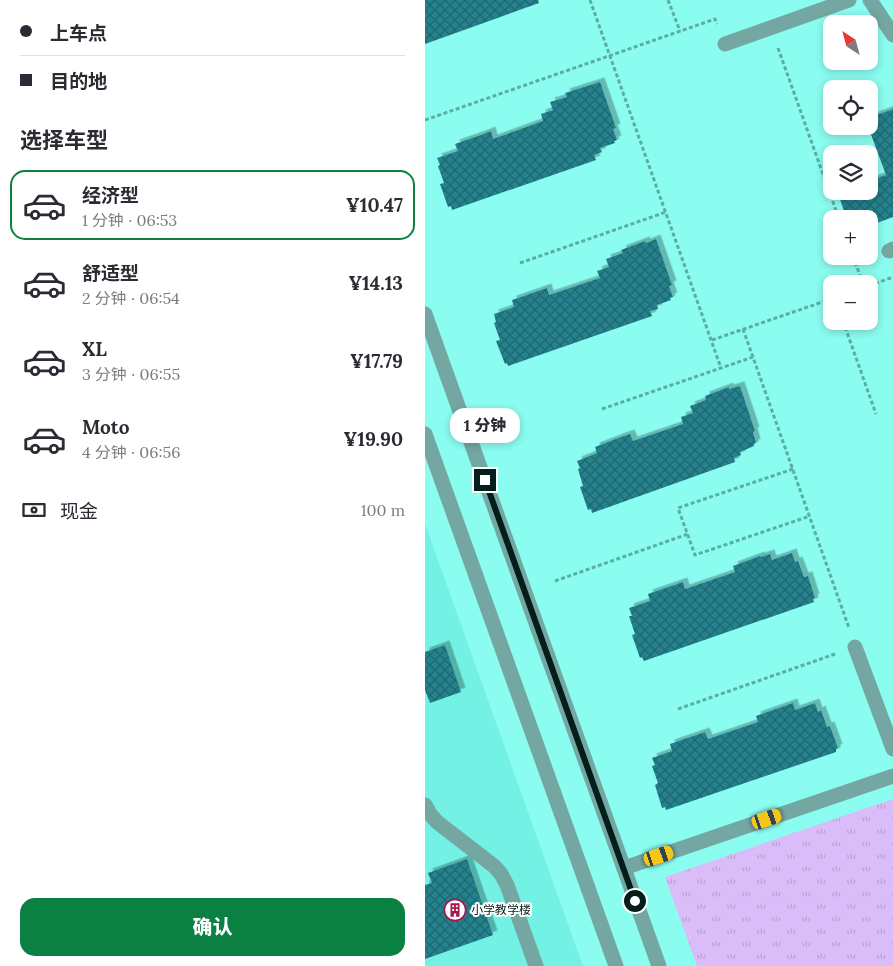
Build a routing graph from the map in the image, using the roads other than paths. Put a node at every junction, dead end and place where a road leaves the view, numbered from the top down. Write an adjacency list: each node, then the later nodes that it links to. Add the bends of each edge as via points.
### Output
1 (849, 0): 4 (street)
2 (870, 0): 3 (street)
3 (893, 35)
4 (725, 44)
5 (425, 314): 11 (street)
6 (425, 434): 13 (street)
7 (855, 647): 8 (street)
8 (893, 750)
9 (893, 776): 11 (street)
10 (425, 805): 12 (street, via 437,822 501,874)
11 (624, 868): 14 (street)
12 (536, 966)
13 (616, 966)
14 (659, 966)

